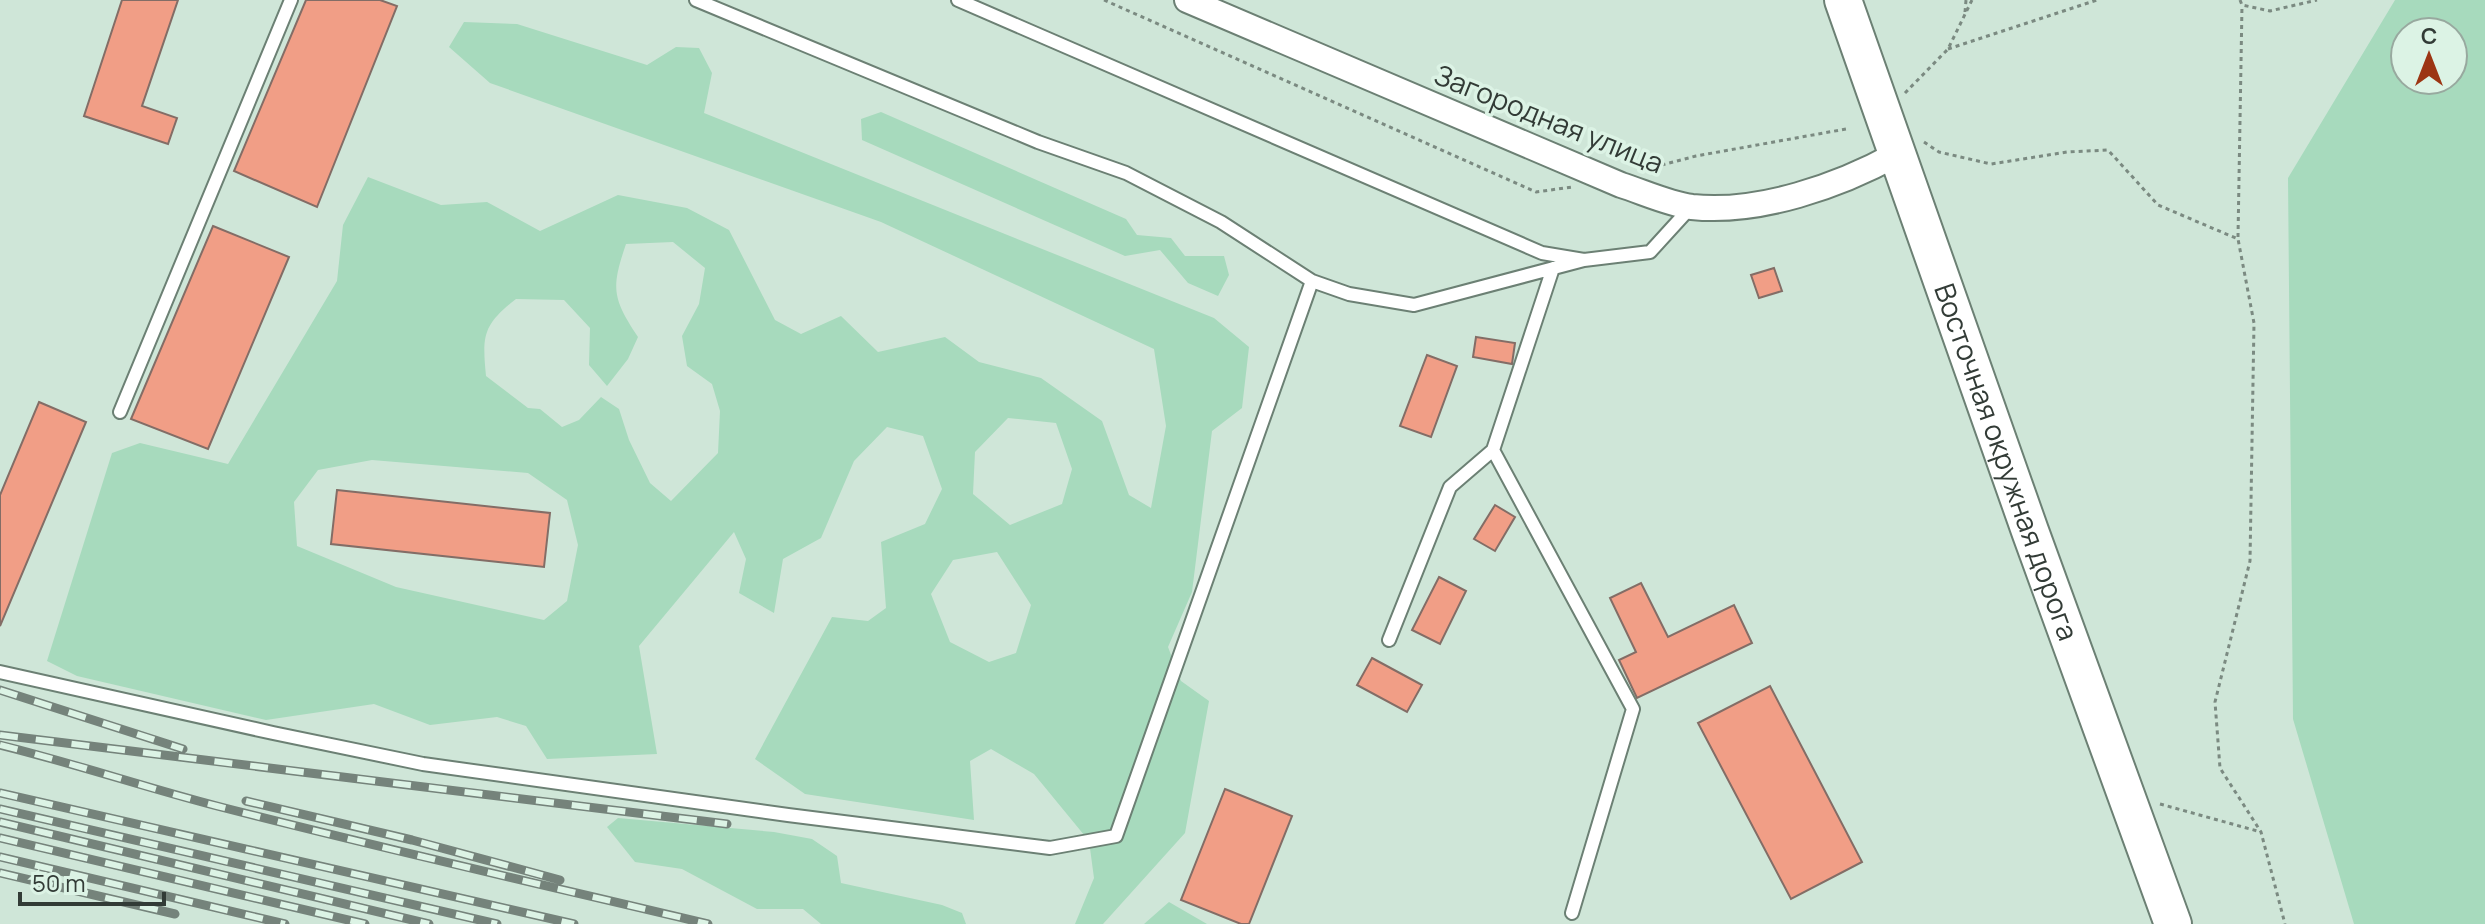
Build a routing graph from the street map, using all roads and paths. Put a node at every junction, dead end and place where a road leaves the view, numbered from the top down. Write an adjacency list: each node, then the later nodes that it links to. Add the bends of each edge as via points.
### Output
1 (291, 0): 21 (lane)
2 (696, 0): 20 (lane, via 1038,142 1126,173 1221,222)
3 (958, 0): 18 (lane, via 1542,253)
4 (1187, 0): 11 (street, Загородная улица)
5 (1843, 0): 14 (main road, Восточная окружная дорога)
6 (1966, 0): 12 (path)
7 (1972, 0): 12 (path)
8 (2097, 0): 13 (path)
9 (2317, 0): 10 (path, via 2270,11)
10 (2241, 2): 17 (path)
11 (1220, 6): 16 (street, Загородная улица, via 1621,185)
12 (1964, 19): 13 (path)
13 (1948, 49): 14 (path)
14 (1884, 116): 15 (main road, Восточная окружная дорога)
15 (1907, 146): 16 (street, Загородная улица, via 1859,175 1763,205); 17 (path, via 1991,164 2108,150 2158,205); 25 (main road, Восточная окружная дорога, via 2024,516)
16 (1691, 207): 18 (lane, via 1650,252)
17 (2238, 239): 26 (path, via 2254,323 2250,561 2215,702 2220,768)
18 (1584, 260): 19 (lane)
19 (1553, 268): 20 (lane, via 1414,305 1349,294); 22 (lane)
20 (1312, 281): 24 (lane, via 1116,836 1050,848 423,764)
21 (120, 412)
22 (1493, 450): 23 (lane, via 1450,487); 27 (lane, via 1633,709)
23 (1389, 640)
24 (0, 672)
25 (2126, 794): 26 (path); 28 (main road, Восточная окружная дорога)
26 (2261, 832): 29 (path)
27 (1572, 913)
28 (2173, 924)
29 (2285, 924)

